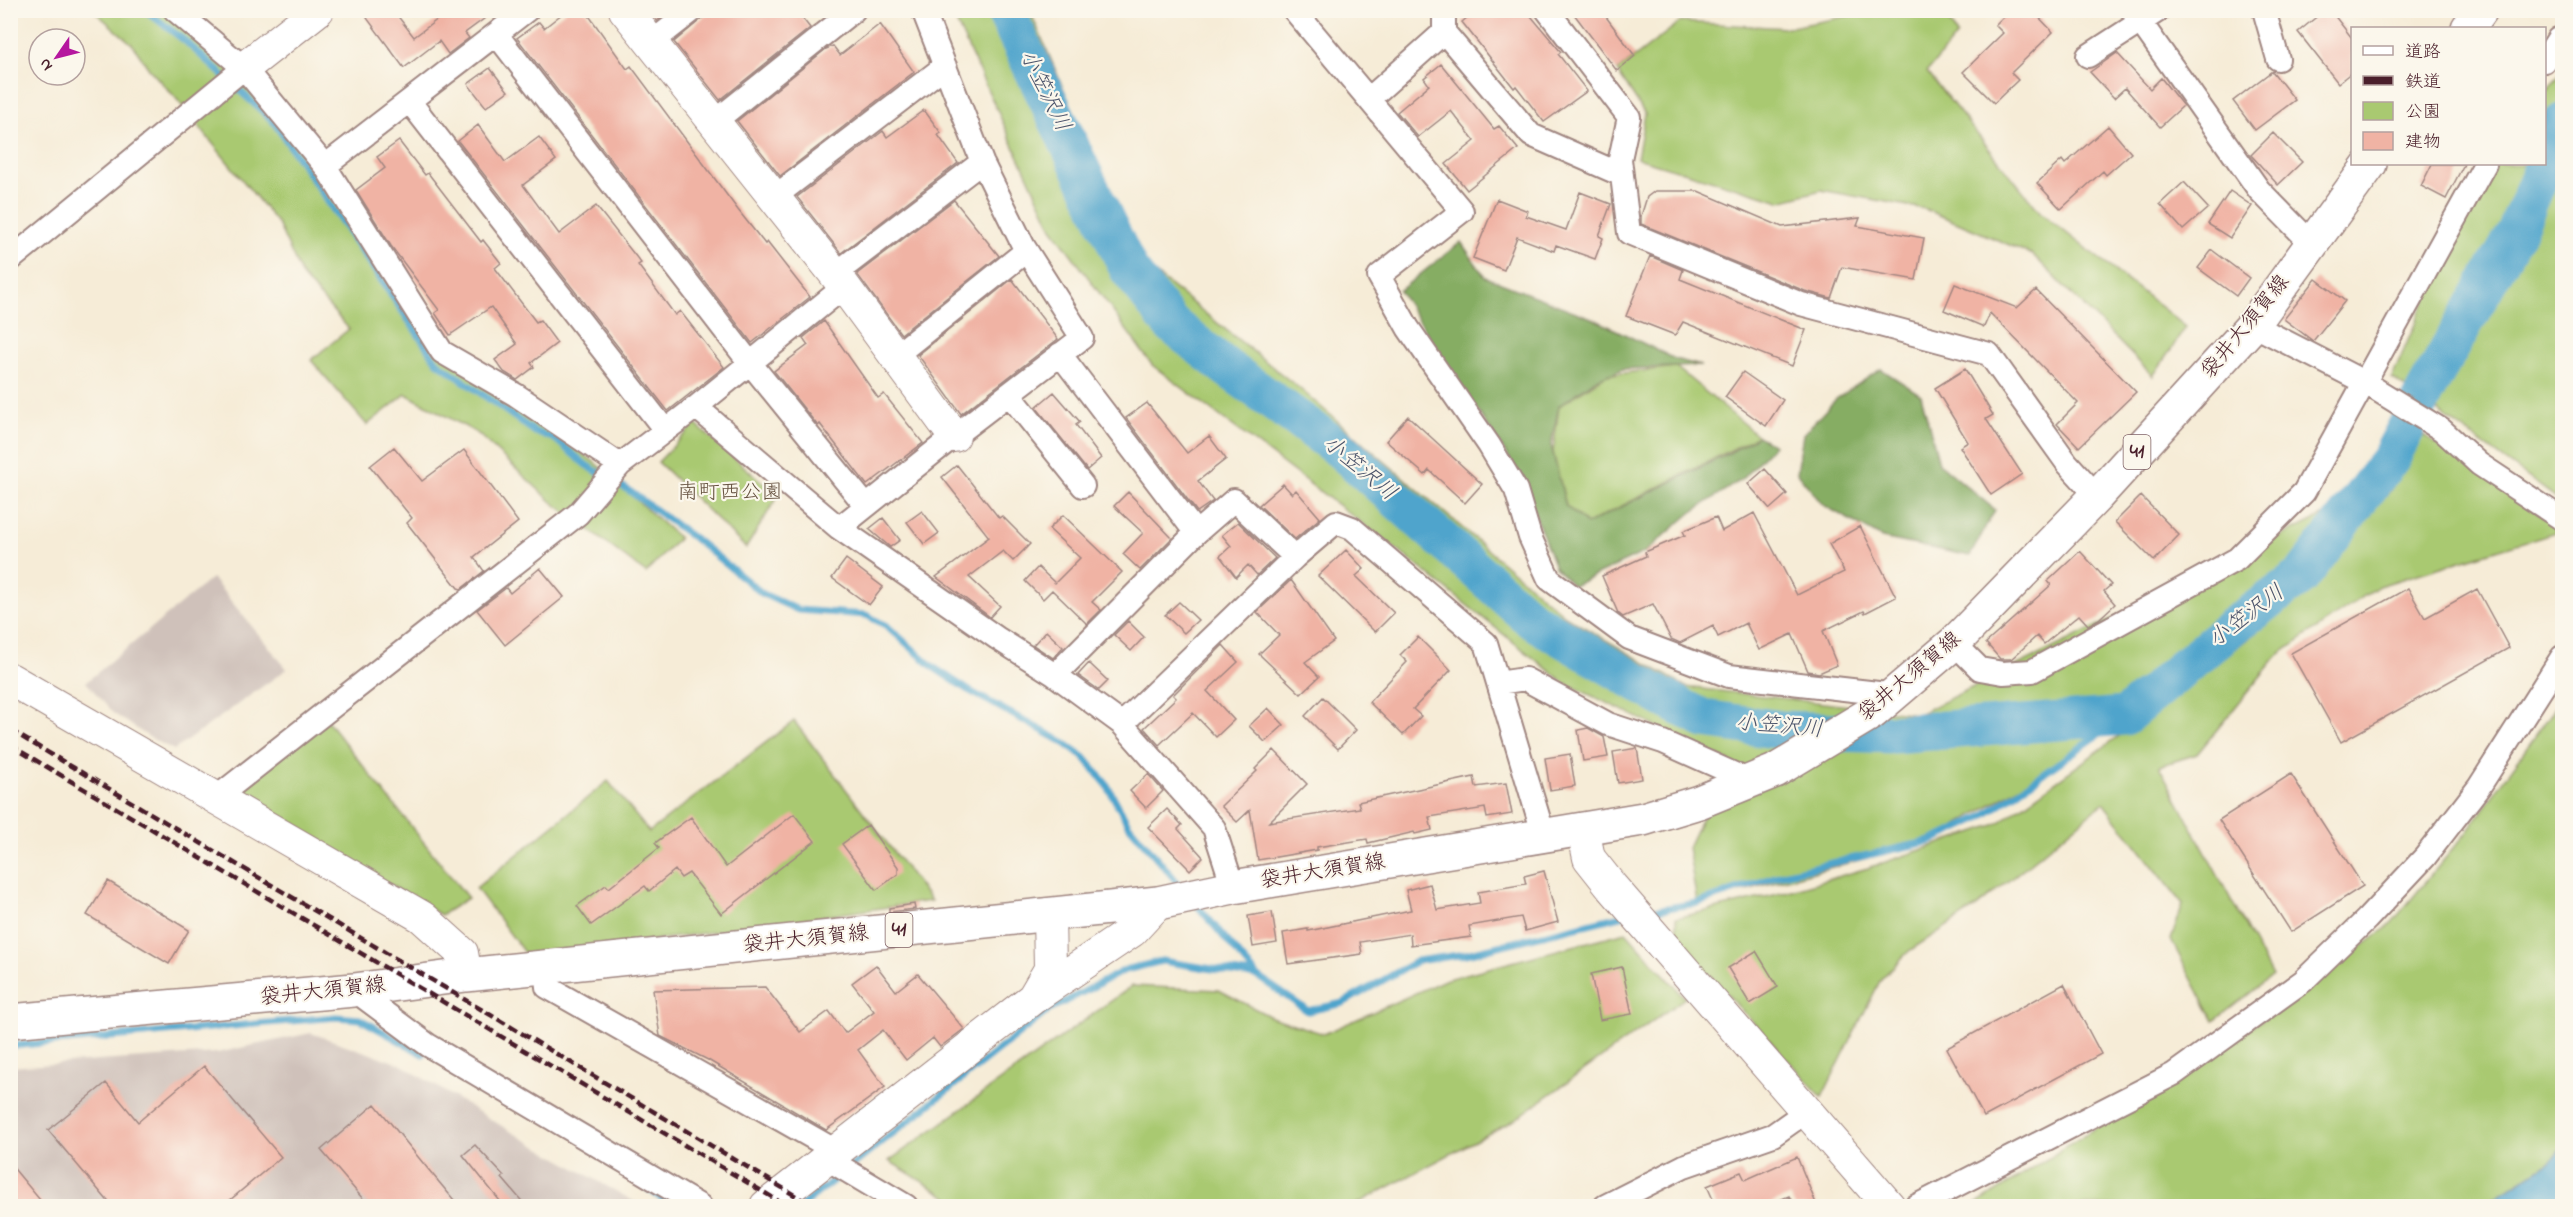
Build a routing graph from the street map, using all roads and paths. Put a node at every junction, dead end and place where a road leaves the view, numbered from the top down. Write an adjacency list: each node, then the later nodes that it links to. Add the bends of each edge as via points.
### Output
1 (175, 10): 22 (street)
2 (318, 10): 22 (street)
3 (527, 10): 15 (street)
4 (625, 10): 17 (street)
5 (693, 10): 17 (street)
6 (854, 10): 25 (street)
7 (923, 10): 21 (street)
8 (1294, 10): 23 (street)
9 (1547, 10): 30 (street, via 1629,117 1620,159)
10 (2264, 10): 19 (street)
11 (2481, 10): 14 (main road)
12 (2144, 14): 18 (street); 32 (street, via 2259,190)
13 (1444, 21): 23 (street); 30 (street, via 1531,135)
14 (2469, 27)
15 (497, 35): 24 (street); 39 (street)
16 (2558, 39): 20 (street)
17 (651, 43): 25 (street)
18 (2088, 56)
19 (2278, 59)
20 (2546, 59)
21 (945, 66): 26 (street); 31 (street)
22 (244, 68): 29 (street); 34 (street)
23 (1370, 99): 58 (street, via 1462,211 1379,276 1408,328 1516,490 1530,537 1549,579 1629,638 1729,676)
24 (410, 102): 29 (street); 43 (street)
25 (713, 123): 31 (street)
26 (982, 162): 33 (street); 35 (street)
27 (2369, 165): 32 (main road, 袋井大須賀線 / 41)
28 (2484, 165): 40 (street)
29 (325, 166): 45 (street, via 442,352 516,395)
30 (1622, 175): 47 (street, via 1629,233 1801,304 1989,354 2067,464)
31 (773, 198): 35 (street)
32 (2312, 244): 36 (main road, 袋井大須賀線 / 41)
33 (1026, 251): 37 (street, via 1082,338); 38 (street)
34 (10, 260)
35 (840, 281): 38 (street); 39 (street)
36 (2253, 325): 40 (street); 47 (main road, 袋井大須賀線 / 41)
37 (1060, 354): 41 (street); 51 (street)
38 (895, 356): 44 (street)
39 (750, 363): 42 (street); 48 (street)
40 (2364, 382): 49 (street, via 2442,430 2479,464); 53 (street, via 2304,492 2237,559 2032,671 2003,674 1980,669)
41 (1009, 394): 44 (street); 46 (street)
42 (696, 407): 43 (street); 50 (street)
43 (665, 430): 45 (street)
44 (954, 436): 48 (street)
45 (620, 465): 61 (street, via 578,514)
46 (1083, 486)
47 (2097, 496): 53 (main road, 袋井大須賀線 / 41)
48 (866, 506): 50 (street)
49 (2562, 519)
50 (839, 528): 55 (street)
51 (1196, 533): 52 (street, via 1234,501); 55 (street)
52 (1295, 557): 57 (street, via 1336,522 1352,528 1486,643); 59 (street)
53 (1954, 643): 58 (main road, 袋井大須賀線 / 41)
54 (2562, 657): 79 (street, via 2479,787 2425,857 2303,981 2174,1074)
55 (1055, 675): 59 (street)
56 (10, 679): 61 (street)
57 (1498, 683): 60 (street, via 1525,679 1608,724); 63 (street)
58 (1884, 704): 60 (main road, 袋井大須賀線 / 41)
59 (1122, 723): 64 (street, via 1214,828)
60 (1762, 776): 62 (main road, 袋井大須賀線 / 41, via 1700,802 1643,819)
61 (216, 798): 68 (street, via 422,917 462,953)
62 (1583, 829): 63 (main road, 袋井大須賀線 / 41); 72 (street, via 1589,858)
63 (1544, 836): 64 (main road, 袋井大須賀線 / 41)
64 (1233, 887): 65 (main road, 袋井大須賀線 / 41)
65 (1158, 903): 66 (main road, 袋井大須賀線 / 41); 70 (street, via 1132,931)
66 (1049, 914): 67 (main road, 袋井大須賀線 / 41); 70 (street, via 1050,969)
67 (545, 968): 68 (main road, 袋井大須賀線 / 41); 73 (street, via 547,987)
68 (466, 975): 69 (main road, 袋井大須賀線 / 41)
69 (354, 990): 71 (main road, 袋井大須賀線 / 41); 74 (street, via 428,1045)
70 (1033, 998): 73 (street)
71 (10, 1021)
72 (1806, 1111): 77 (street, via 1773,1135 1684,1166); 78 (street)
73 (833, 1156): 75 (street); 76 (street)
74 (700, 1206)
75 (766, 1206)
76 (906, 1206)
77 (1605, 1206)
78 (1889, 1206)
79 (1916, 1206)

